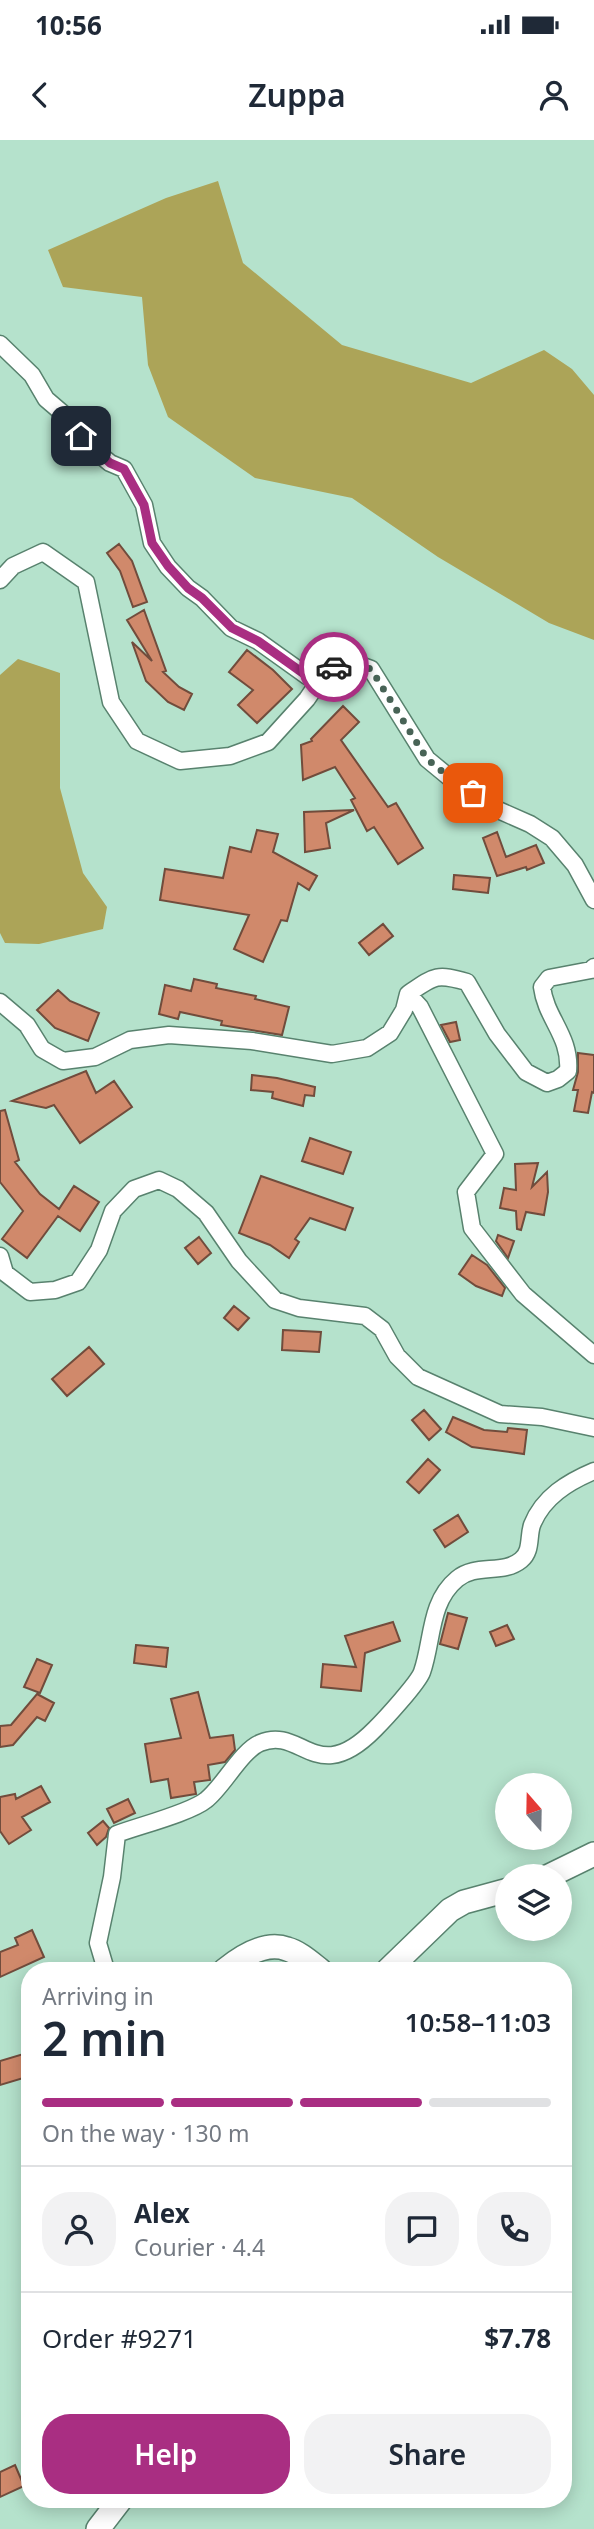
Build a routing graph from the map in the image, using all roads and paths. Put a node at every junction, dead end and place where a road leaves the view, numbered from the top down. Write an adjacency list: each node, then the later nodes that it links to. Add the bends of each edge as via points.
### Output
1 (0, 344): 3 (street, via 32,375 46,399 89,446 124,469 144,505 152,543 188,588 232,628 307,676)
2 (0, 580): 3 (street, via 13,566 43,552 86,582 111,702 136,741 180,761 230,756 268,742)
3 (322, 677): 4 (street, via 349,661 371,669 427,759 496,808 552,838 575,865)
4 (594, 900)
5 (594, 967): 6 (street, via 549,978 541,987 569,1055 568,1071 547,1083 526,1072 467,982 443,975)
6 (408, 994): 7 (street, via 390,1033 367,1048 332,1054 252,1041 169,1035 130,1040 96,1057 63,1061 42,1049 27,1025); 9 (street, via 420,1007 495,1154 466,1192 472,1228 523,1294)
7 (0, 1002)
8 (0, 1256): 10 (street, via 5,1273 30,1293 78,1282 99,1250 113,1211 134,1189 159,1180 178,1189 206,1213 239,1261 275,1300 299,1308 365,1316 382,1329 397,1356 418,1377 500,1414)
9 (594, 1355)
10 (594, 1428)
11 (594, 1471): 15 (street, via 565,1484 545,1503 532,1526 523,1559 508,1567 467,1572 456,1579 432,1621 422,1674 375,1729 349,1751 315,1755 278,1738 258,1743 206,1800 117,1834 98,1943)
12 (594, 1854): 13 (main road)
13 (572, 1865)
14 (495, 1893): 18 (main road, via 450,1910)
15 (104, 1962)
16 (238, 1962): 17 (main road, via 272,1947 287,1948)
17 (308, 1962)
18 (396, 1962)
19 (114, 2508): 20 (main road)
20 (98, 2529)

